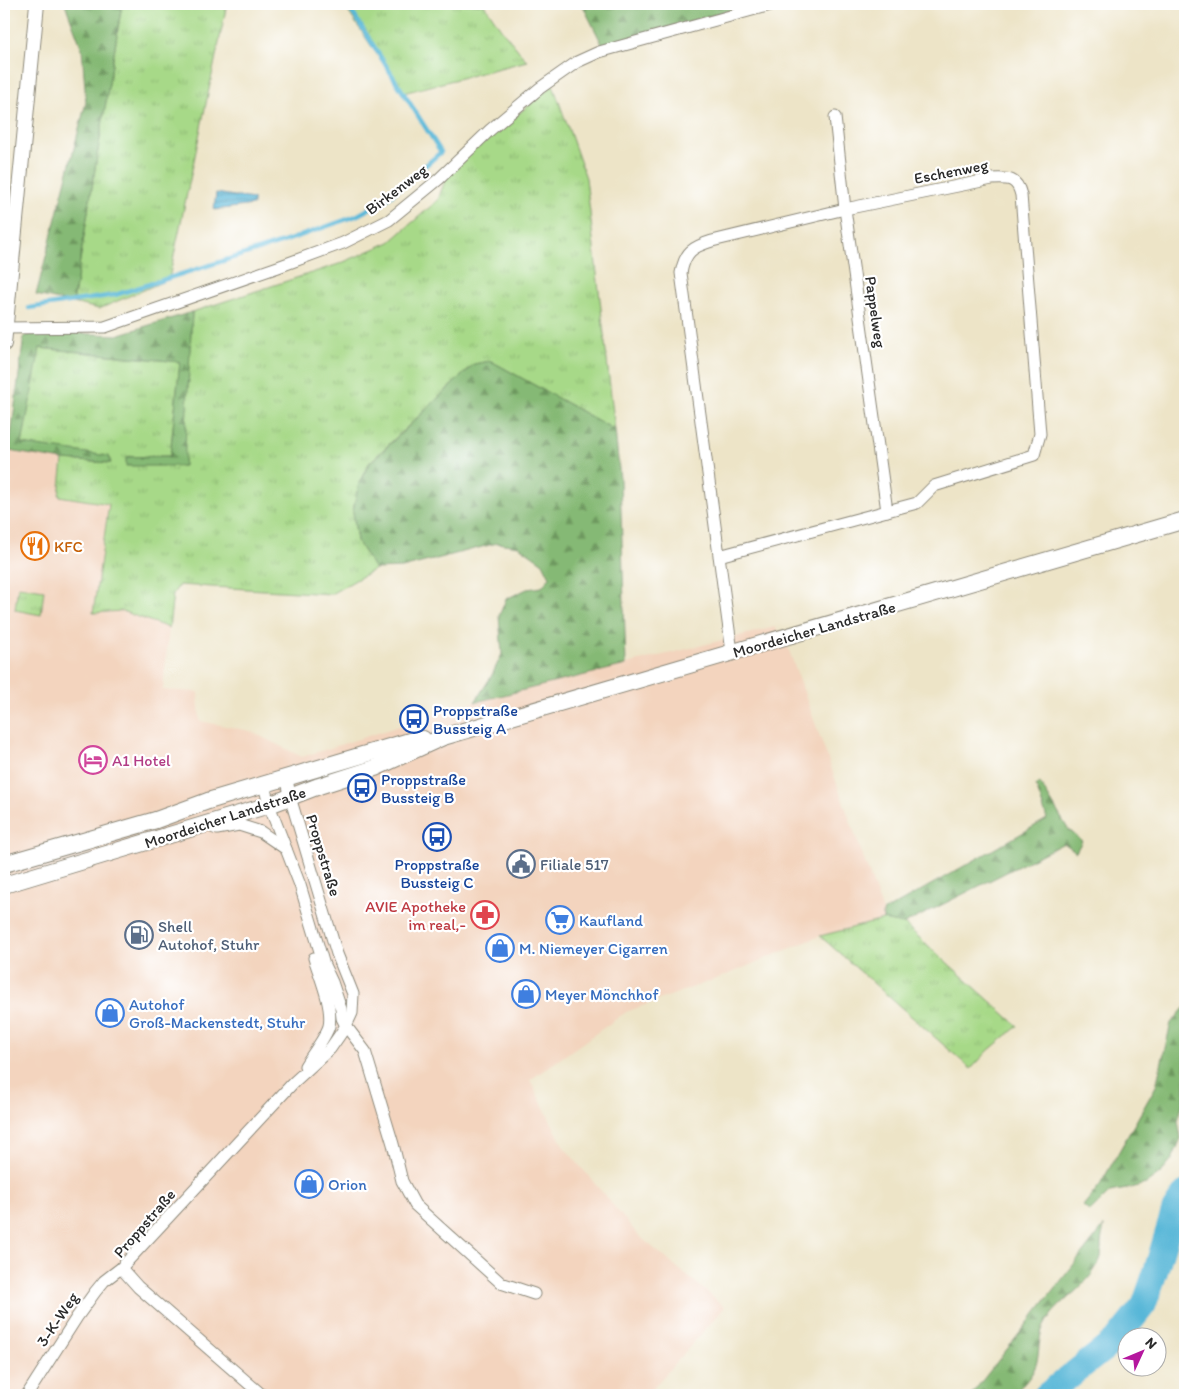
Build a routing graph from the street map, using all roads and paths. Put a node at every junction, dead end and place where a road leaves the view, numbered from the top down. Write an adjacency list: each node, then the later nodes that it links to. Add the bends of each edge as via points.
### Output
1 (36, 4): 5 (street)
2 (774, 4): 5 (street, Birkenweg, via 599,52 576,62 504,118 439,179 389,220 342,243 105,327)
3 (835, 117): 4 (street, Pappelweg)
4 (846, 209): 7 (street, Pappelweg); 7 (street, Eschenweg, via 998,178 1013,181 1021,196 1040,434 1034,455 934,486 917,503); 9 (street, Eschenweg, via 701,244 689,251 683,262)
5 (5, 328): 6 (street)
6 (4, 344)
7 (887, 511): 9 (street, Eschenweg)
8 (1185, 520): 10 (main road, Moordeicher Landstraße)
9 (719, 556): 10 (street, Eschenweg)
10 (732, 652): 11 (main road, Moordeicher Landstraße)
11 (443, 737): 12 (main road, Moordeicher Landstraße, via 413,740); 14 (main road, Moordeicher Landstraße, via 375,768)
12 (287, 778): 13 (main road, Moordeicher Landstraße); 14 (street, Proppstraße)
13 (264, 785): 15 (street, Proppstraße); 18 (main road, Moordeicher Landstraße)
14 (290, 797): 15 (main road, Moordeicher Landstraße); 22 (street, Proppstraße, via 352,994 352,1013)
15 (269, 806): 16 (main road, Moordeicher Landstraße); 17 (street, Proppstraße)
16 (206, 825): 17 (street, via 217,829 238,825 261,832); 19 (main road, Moordeicher Landstraße)
17 (286, 849): 20 (street, Proppstraße)
18 (4, 864)
19 (4, 885)
20 (317, 946): 21 (street, Proppstraße, via 312,952 329,1009); 22 (street, Proppstraße)
21 (329, 1026): 22 (street); 23 (street, Proppstraße)
22 (346, 1026): 23 (street, Proppstraße, via 330,1049); 25 (street, Proppstraße, via 365,1051 402,1181 415,1206 501,1283)
23 (294, 1082): 24 (street, Proppstraße)
24 (121, 1268): 26 (street, 3-K-Weg, via 95,1292); 27 (street, Proppstraße, via 138,1287)
25 (534, 1294)
26 (27, 1395)
27 (262, 1395)

